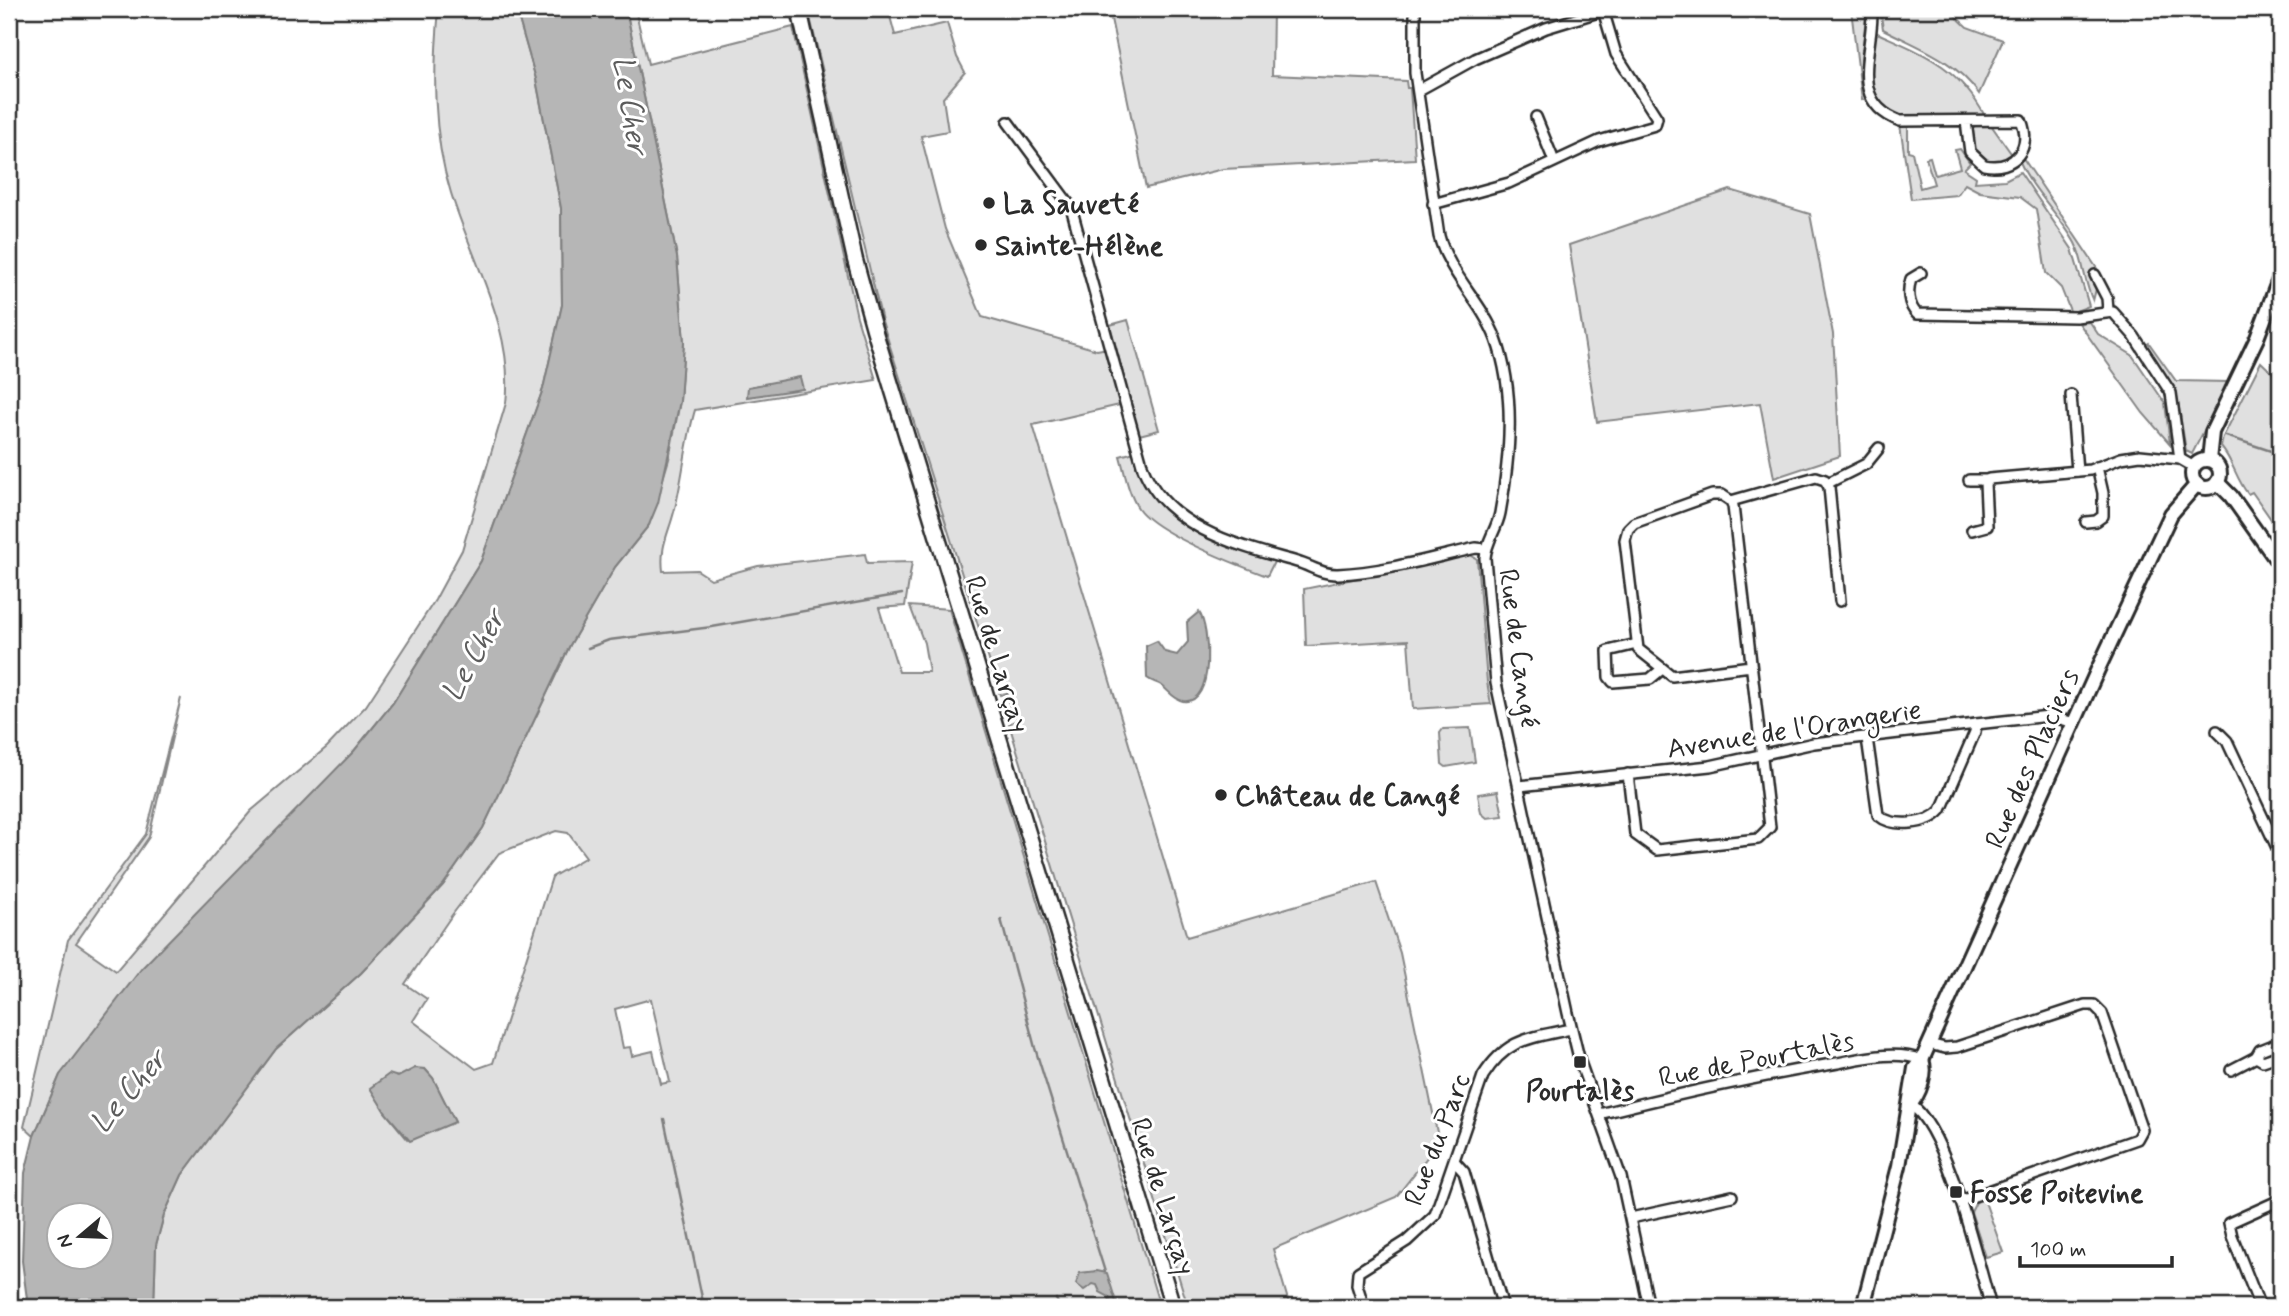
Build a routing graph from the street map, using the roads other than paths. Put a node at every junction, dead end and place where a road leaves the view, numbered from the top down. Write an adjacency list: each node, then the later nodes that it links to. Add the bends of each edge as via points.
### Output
1 (799, 9): 58 (main road, Rue de Larçay, via 874,329)
2 (1415, 9): 5 (street, Rue de Cangé)
3 (1606, 9): 5 (street, via 1546,28); 9 (street, via 1616,54 1657,118 1655,125 1599,141)
4 (1872, 9): 7 (street, via 1866,63 1875,107 1900,121)
5 (1419, 90): 10 (street, Rue de Cangé)
6 (1536, 117): 9 (street)
7 (1966, 121): 7 (street, via 2021,120 2025,136 2016,159 1994,167 1976,160 1968,147)
8 (1008, 122): 30 (street, via 1071,207 1143,468 1166,506 1236,544 1327,573)
9 (1554, 161): 10 (street, via 1509,183)
10 (1433, 204): 30 (street, Rue de Cangé, via 1445,254 1495,336 1506,386 1508,441 1500,515)
11 (1921, 273): 14 (street, via 1909,286 1910,304 1917,314 2076,317)
12 (2095, 275): 14 (street)
13 (2280, 277): 18 (street, via 2213,432)
14 (2108, 310): 17 (street, via 2120,317 2171,393)
15 (2071, 395): 21 (street)
16 (1878, 448): 25 (street, via 1866,464)
17 (2180, 459): 19 (street, via 2131,456); 20 (street)
18 (2208, 460): 20 (street); 24 (street, via 2219,469)
19 (2097, 467): 21 (street); 28 (street, via 2103,516)
20 (2194, 467): 26 (street)
21 (2077, 471): 23 (street)
22 (1969, 480): 23 (street)
23 (1986, 480): 29 (street, via 1987,526)
24 (2217, 482): 26 (street, via 2207,487); 31 (street)
25 (1828, 483): 27 (street, via 1816,477); 32 (street)
26 (2197, 484): 36 (street, Rue des Placiers, via 2171,514)
27 (1732, 504): 33 (street, via 1722,495 1712,495 1628,528 1625,540); 34 (street)
28 (2086, 522)
29 (1972, 530)
30 (1485, 549): 42 (street, Rue de Cangé, via 1496,683)
31 (2280, 565)
32 (1840, 601)
33 (1637, 644): 35 (street); 35 (street, via 1608,651 1613,682 1650,678)
34 (1751, 666): 35 (street, via 1672,676); 40 (street)
35 (1662, 669)
36 (2075, 723): 37 (street, Avenue de l'Orangerie, via 2049,716); 46 (street, Rue des Placiers)
37 (1976, 724): 39 (street, Avenue de l'Orangerie); 39 (street, via 1941,810 1931,819 1895,823 1878,815)
38 (2217, 731): 43 (street, via 2227,741)
39 (1867, 738): 40 (street, Avenue de l'Orangerie)
40 (1761, 754): 41 (street, Avenue de l'Orangerie, via 1710,766); 41 (street, via 1770,825 1758,839 1654,849 1635,834)
41 (1628, 774): 42 (street, Avenue de l'Orangerie)
42 (1520, 786): 44 (street, Rue de Cangé)
43 (2280, 854)
44 (1571, 1029): 52 (street, Rue de Cangé); 53 (street, Rue du Parc, via 1508,1045 1495,1057 1483,1076)
45 (2280, 1042): 48 (street, via 2260,1049)
46 (1930, 1044): 49 (street, Rue des Placiers); 56 (street, via 1957,1046 2085,1004 2094,1005 2102,1013 2142,1130 2137,1139)
47 (2280, 1055): 48 (street, via 2263,1061)
48 (2256, 1057): 50 (street)
49 (1922, 1060): 51 (street, Rue des Placiers, via 1908,1093); 52 (street, Rue de Pourtalès, via 1884,1056 1770,1075)
50 (2231, 1070)
51 (1910, 1104): 56 (street, via 1928,1120); 62 (street, Rue des Placiers)
52 (1599, 1114): 57 (street, Rue de Cangé)
53 (1455, 1162): 59 (street, Rue du Parc, via 1436,1215 1358,1272); 60 (street, via 1464,1172)
54 (1732, 1196): 57 (street)
55 (2280, 1200): 64 (street, via 2230,1223)
56 (1960, 1201): 63 (street)
57 (1631, 1218): 61 (street, Rue de Cangé)
58 (1173, 1307)
59 (1364, 1307)
60 (1503, 1307)
61 (1648, 1307)
62 (1863, 1307)
63 (1991, 1307)
64 (2260, 1307)

